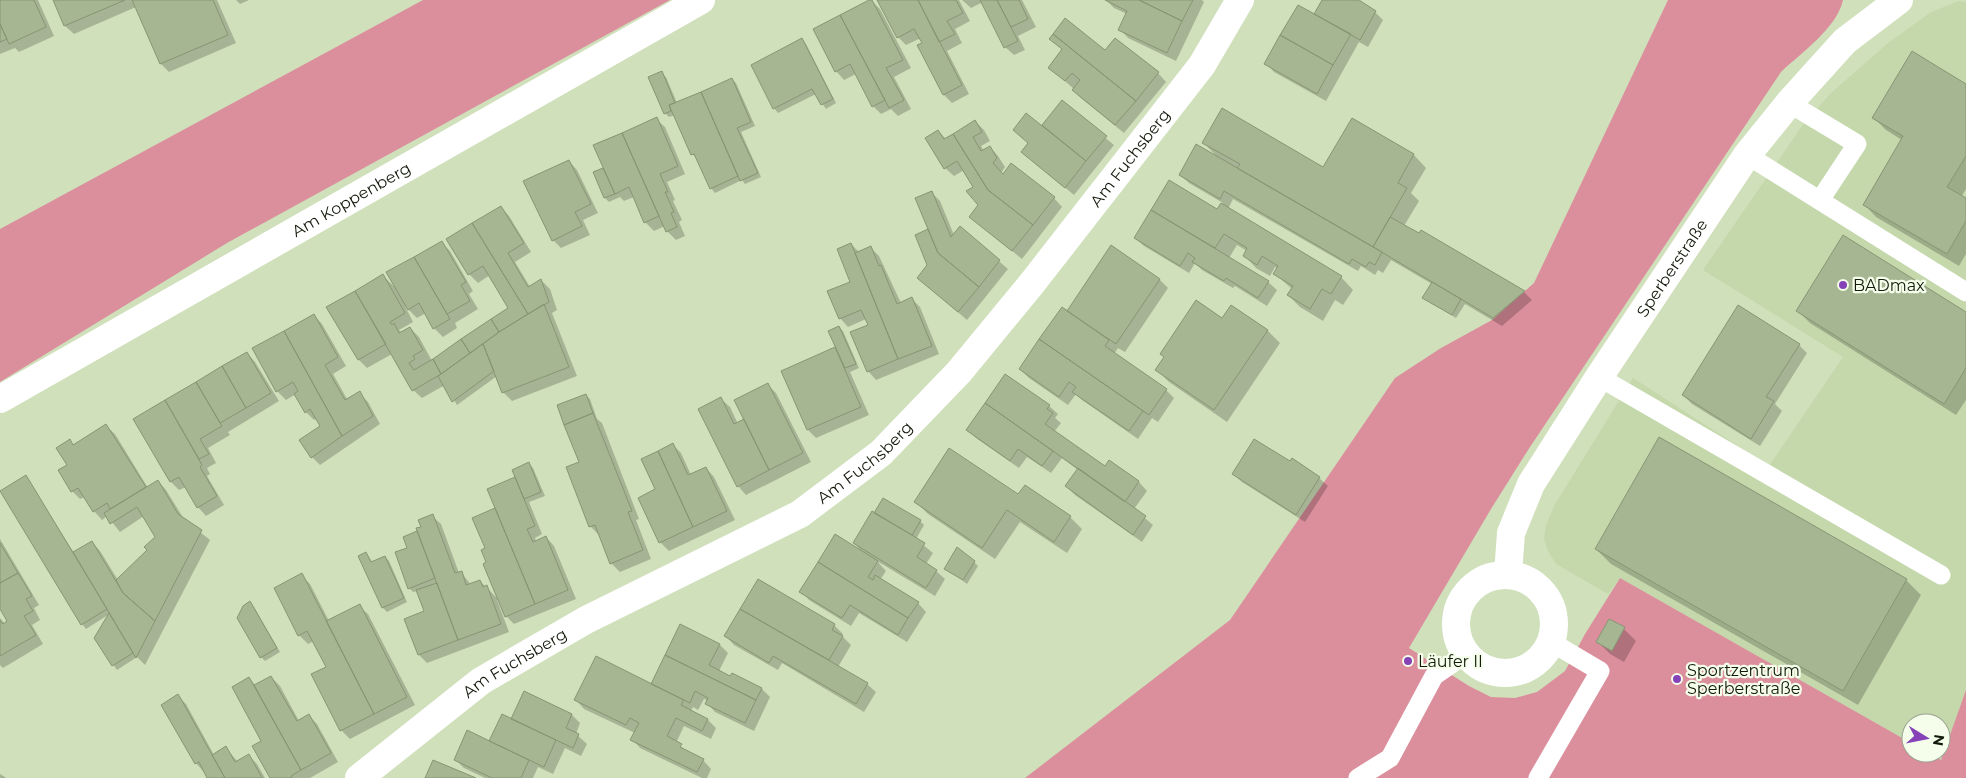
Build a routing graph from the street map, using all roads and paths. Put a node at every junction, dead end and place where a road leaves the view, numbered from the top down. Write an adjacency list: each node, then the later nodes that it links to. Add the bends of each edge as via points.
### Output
1 (702, 0): 9 (street, Am Koppenberg)
2 (1240, 0): 14 (street, Am Fuchsberg, via 1202,65 1033,282 959,372 881,453 800,514 586,620 481,681)
3 (1899, 0): 4 (street, Sperberstraße, via 1844,41)
4 (1789, 103): 5 (street, Sperberstraße); 6 (lane, via 1857,144)
5 (1748, 155): 6 (lane); 8 (street, Sperberstraße)
6 (1820, 200): 7 (lane)
7 (1966, 292)
8 (1599, 377): 10 (street, Sperberstraße, via 1530,484 1512,533); 11 (lane)
9 (1, 397)
10 (1508, 574): 12 (street, via 1526,579 1548,600 1553,617); 13 (street, via 1492,576 1478,583 1461,600 1456,621 1458,638)
11 (1941, 575)
12 (1551, 642): 13 (street, via 1538,660 1524,669 1502,673 1486,669); 16 (lane, via 1600,671)
13 (1466, 654): 15 (lane, via 1434,676 1390,758)
14 (359, 778)
15 (1358, 778)
16 (1538, 778)

